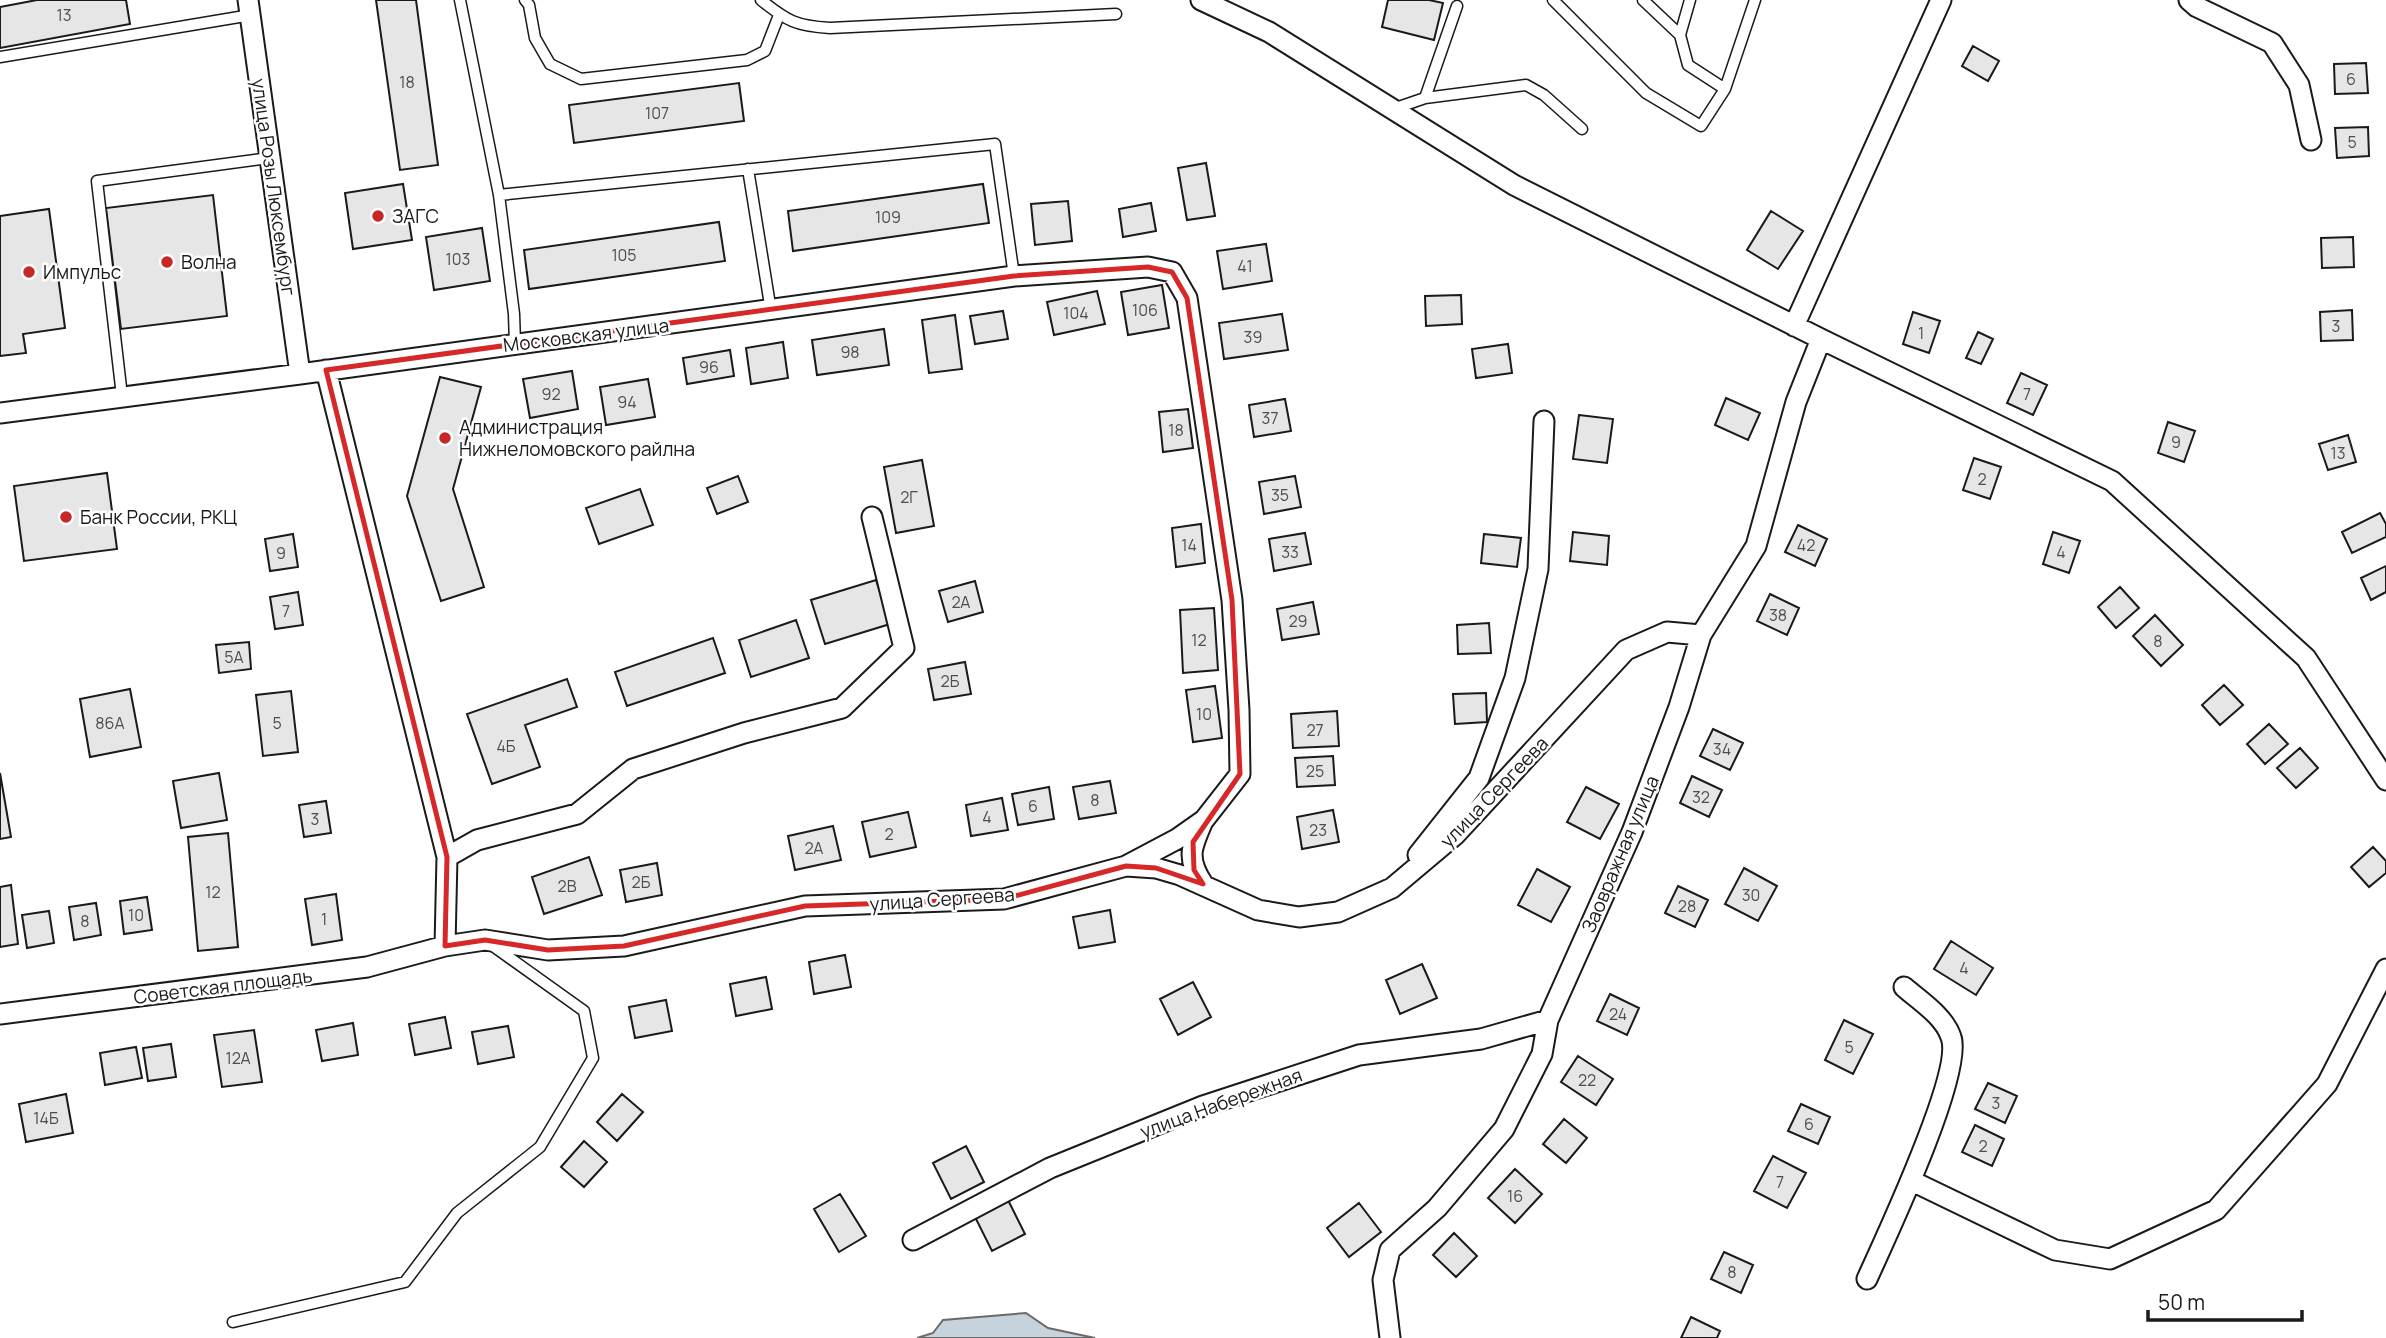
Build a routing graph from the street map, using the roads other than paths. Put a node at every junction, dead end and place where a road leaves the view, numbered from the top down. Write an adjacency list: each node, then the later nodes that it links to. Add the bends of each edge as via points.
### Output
1 (460, 0): 24 (lane)
2 (525, 0): 14 (lane, via 535,38 550,64 581,79 747,60 765,51)
3 (761, 0): 14 (lane)
4 (1201, 0): 19 (street, via 1269,32)
5 (1553, 0): 17 (lane, via 1646,93 1701,126)
6 (1643, 0): 15 (lane)
7 (1690, 0): 15 (lane)
8 (1755, 0): 17 (lane)
9 (1941, 0): 27 (street)
10 (2189, 0): 21 (street, via 2272,43 2299,85)
11 (1457, 6): 18 (lane)
12 (250, 8): 16 (lane); 22 (street, улица Розы Люксембург)
13 (1116, 13): 14 (lane, via 830,28 802,26)
14 (779, 15)
15 (1680, 35): 17 (lane, via 1688,65)
16 (0, 57)
17 (1725, 89)
18 (1425, 98): 19 (lane); 20 (lane, via 1526,85)
19 (1392, 109): 27 (street, via 1514,185)
20 (1582, 129)
21 (2311, 139)
22 (269, 158): 31 (street, улица Розы Люксембург); 32 (lane, via 97,181)
23 (748, 169): 24 (lane); 25 (lane, via 995,144); 26 (lane)
24 (499, 195): 29 (lane)
25 (1014, 276): 26 (street, Московская улица); 38 (street, Московская улица, via 1148,267 1172,272 1187,299 1232,600 1239,710 1240,774)
26 (771, 310): 29 (street, Московская улица)
27 (1794, 326): 28 (street)
28 (1821, 339): 36 (street, Заовражная улица, via 1796,402 1756,546); 37 (street, via 2112,481 2306,657)
29 (515, 344): 30 (street, Московская улица)
30 (326, 370): 31 (street, Московская улица); 39 (street)
31 (300, 374): 32 (street, Московская улица)
32 (122, 396): 33 (street, Московская улица)
33 (0, 413)
34 (1544, 421): 42 (street, via 1538,569 1515,678 1479,778)
35 (872, 517): 39 (street, via 904,648 842,708 634,768 577,814 477,840)
36 (1700, 635): 42 (street, улица Сергеева, via 1667,632 1626,650 1455,835); 48 (street, Заовражная улица, via 1679,707 1632,832)
37 (2386, 780)
38 (1204, 820): 40 (street); 41 (street, via 1191,857)
39 (447, 857): 44 (street)
40 (1126, 866): 41 (street, улица Сергеева, via 1156,868); 43 (street, улица Сергеева, via 1004,899 805,906 624,946 548,950)
41 (1203, 884): 42 (street, улица Сергеева, via 1258,910 1299,917 1338,912)
42 (1392, 888)
43 (485, 940): 44 (street, улица Сергеева); 52 (lane, via 584,1011 593,1058 540,1147 457,1213 405,1282)
44 (445, 946): 47 (street, Советская площадь, via 367,967)
45 (2386, 969): 49 (street, via 2327,1084 2216,1210 2110,1259 2055,1250)
46 (1904, 987): 49 (street, via 1936,1014 1952,1038 1952,1065)
47 (0, 1014)
48 (1548, 1020): 50 (street, улица Набережная, via 1481,1039 1359,1055 1203,1106 1050,1168); 53 (street, Заовражная улица, via 1542,1054 1504,1129 1437,1208 1390,1250 1383,1280)
49 (1912, 1181): 51 (street)
50 (913, 1240)
51 (1867, 1279)
52 (233, 1322)
53 (1390, 1338)

